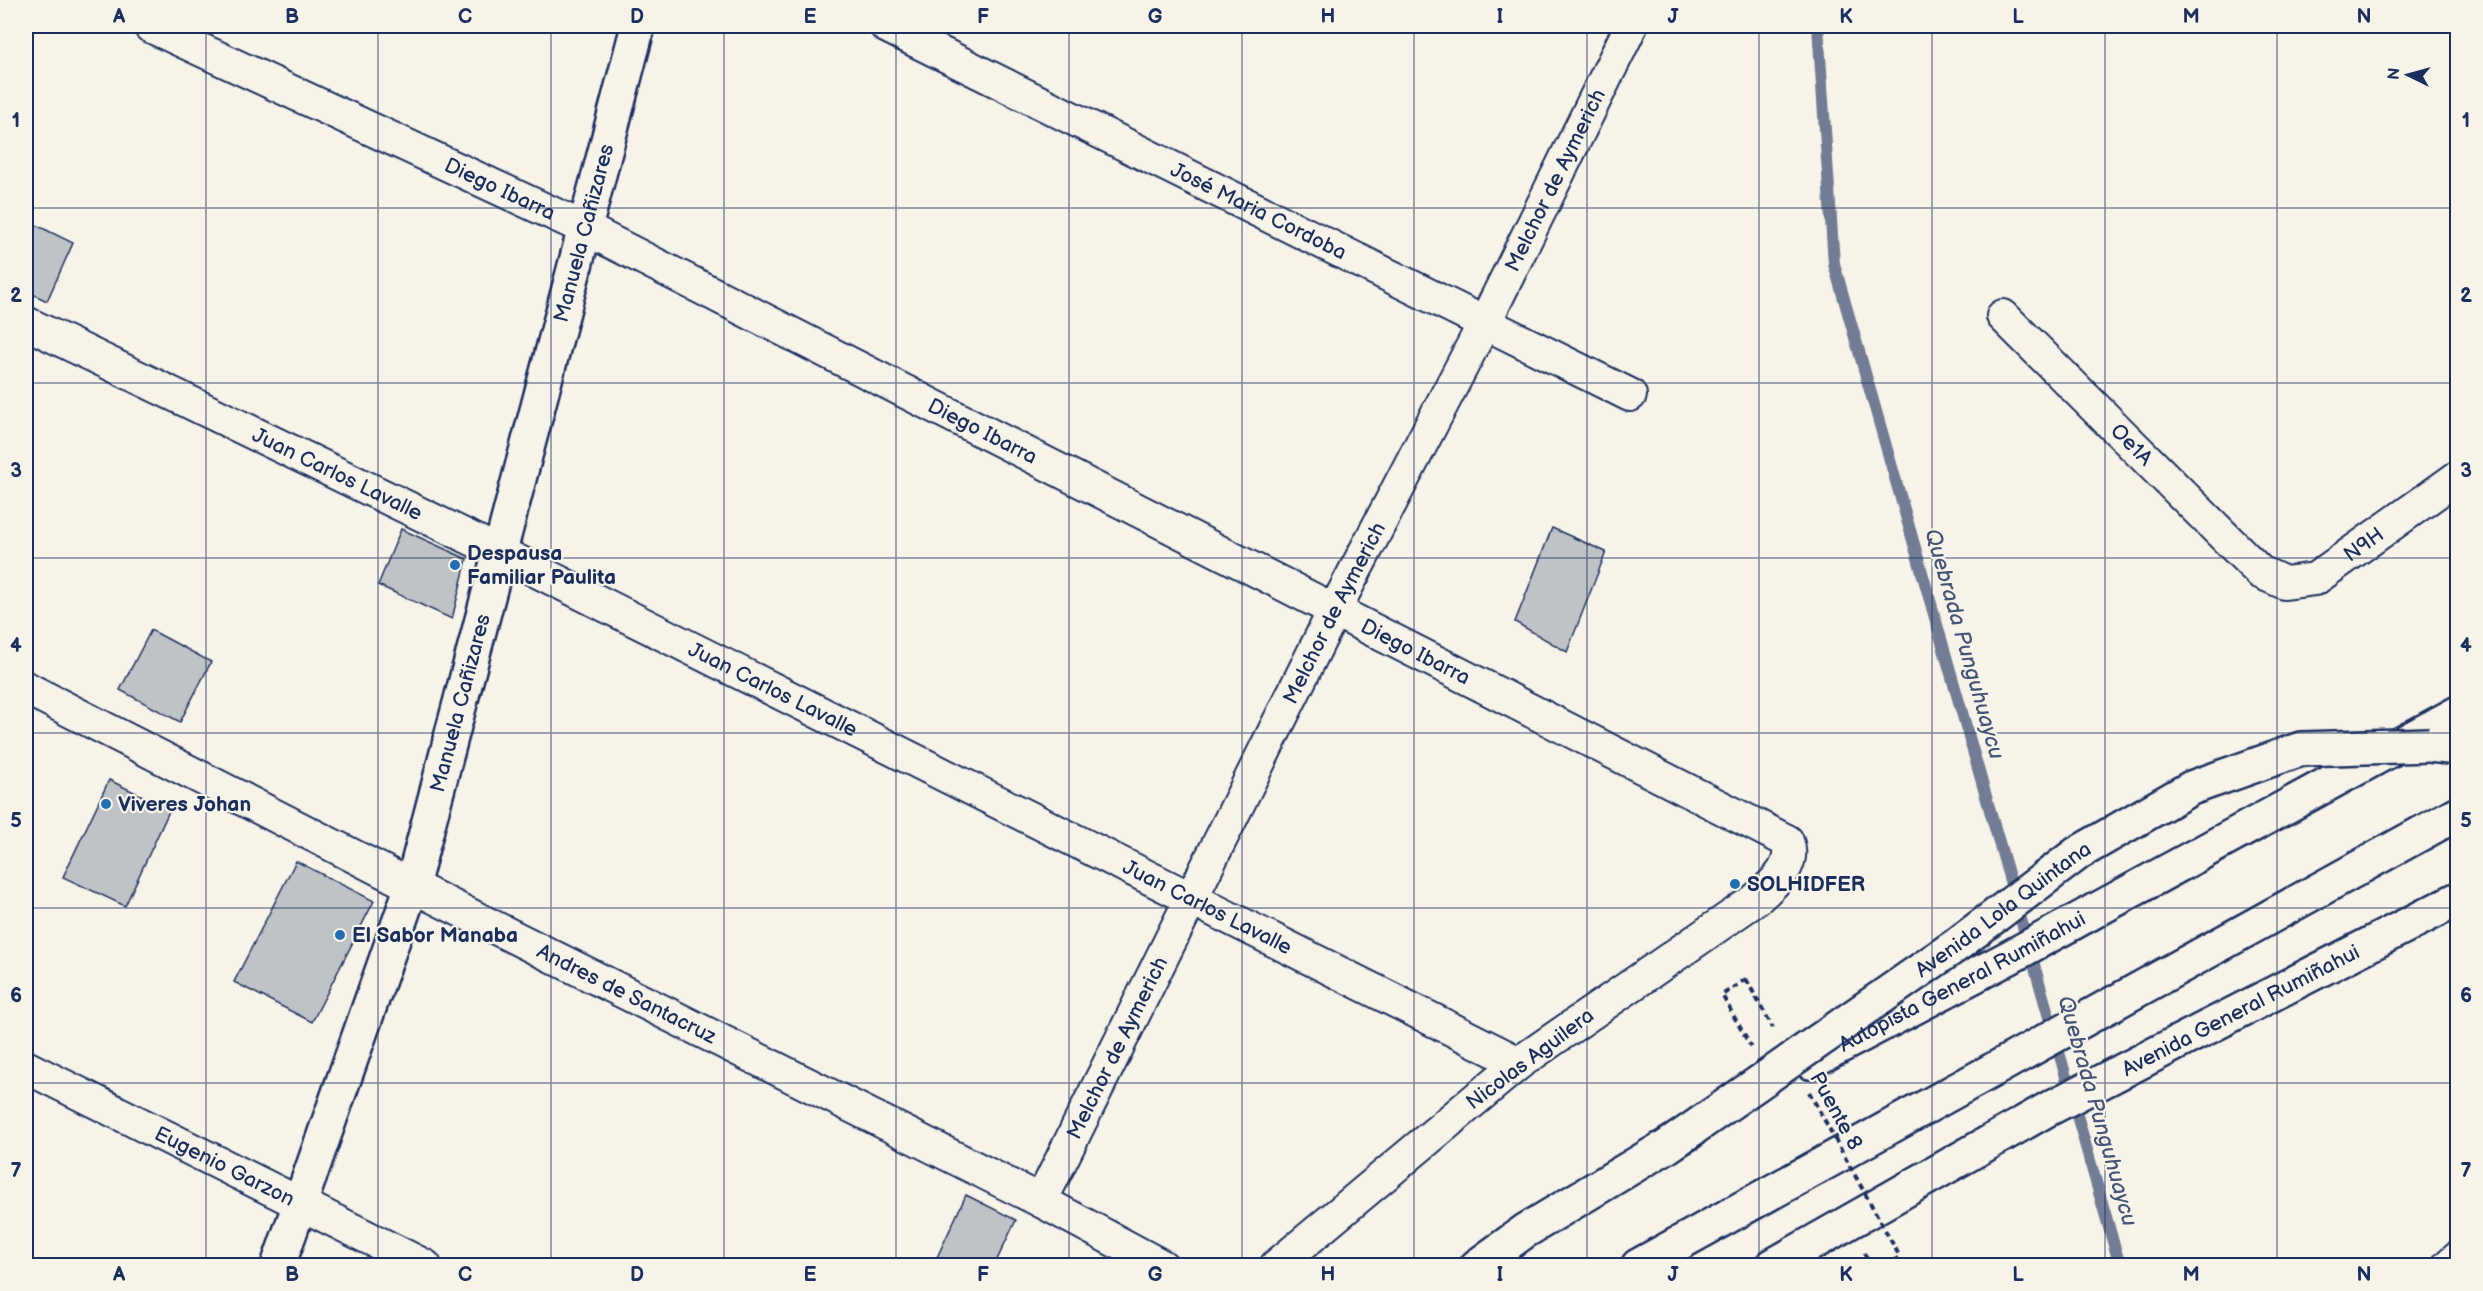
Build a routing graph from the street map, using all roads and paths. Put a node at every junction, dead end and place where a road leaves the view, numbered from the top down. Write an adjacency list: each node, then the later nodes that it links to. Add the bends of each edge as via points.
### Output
1 (150, 26): 6 (street, Diego Ibarra)
2 (638, 26): 6 (main road, Manuela Cañizares)
3 (886, 26): 5 (street, José Maria Cordoba)
4 (1631, 26): 8 (street, Melchor de Aymerich)
5 (931, 35): 8 (street, José Maria Cordoba)
6 (584, 228): 12 (main road, Manuela Cañizares); 14 (street, Diego Ibarra)
7 (2003, 316): 13 (street, Oe1A)
8 (1485, 322): 10 (street, José Maria Cordoba); 14 (street, Melchor de Aymerich)
9 (26, 323): 12 (street, Juan Carlos Lavalle)
10 (1630, 395)
11 (2457, 477): 13 (street, N9H, via 2315,579 2285,583)
12 (501, 553): 20 (main road, Manuela Cañizares); 22 (street, Juan Carlos Lavalle)
13 (2260, 572)
14 (1334, 611): 19 (street, Diego Ibarra, via 1781,836 1789,847); 22 (street, Melchor de Aymerich)
15 (26, 688): 20 (street, Andres de Santacruz)
16 (2457, 713): 29 (main road, Autopista General Rumiñahui)
17 (2443, 747): 30 (main road, Avenida Lola Quintana, bridge, via 2301,749 2191,789 2078,853 1958,944)
18 (2457, 813): 39 (main road)
19 (1787, 862): 26 (street, Nicolas Aguilera, via 1779,878 1755,900)
20 (412, 886): 31 (street, Andres de Santacruz); 32 (main road, Manuela Cañizares)
21 (2457, 899): 25 (main road, Avenida General Rumiñahui)
22 (1192, 900): 26 (street, Juan Carlos Lavalle); 31 (street, Melchor de Aymerich)
23 (2457, 915): 25 (main road)
24 (1774, 1031): 29 (path, bridge, via 1746,979 1722,994)
25 (2147, 1057): 40 (main road, Avenida General Rumiñahui, via 2048,1108)
26 (1519, 1063): 37 (street, Nicolas Aguilera)
27 (26, 1067): 32 (street, Eugenio Garzon)
28 (1803, 1082): 41 (path, Puente 8, bridge, via 1900,1257)
29 (1771, 1084): 30 (main road, Autopista General Rumiñahui)
30 (1665, 1148): 38 (main road, Autopista General Rumiñahui, via 1525,1231)
31 (1041, 1201): 36 (street, Andres de Santacruz)
32 (301, 1204): 34 (main road, Manuela Cañizares); 35 (street, Eugenio Garzon)
33 (2457, 1257): 42 (street)
34 (278, 1266)
35 (425, 1266)
36 (1162, 1266)
37 (1276, 1266)
38 (1478, 1266)
39 (1638, 1266)
40 (1773, 1266)
41 (1884, 1266)
42 (2448, 1266)

